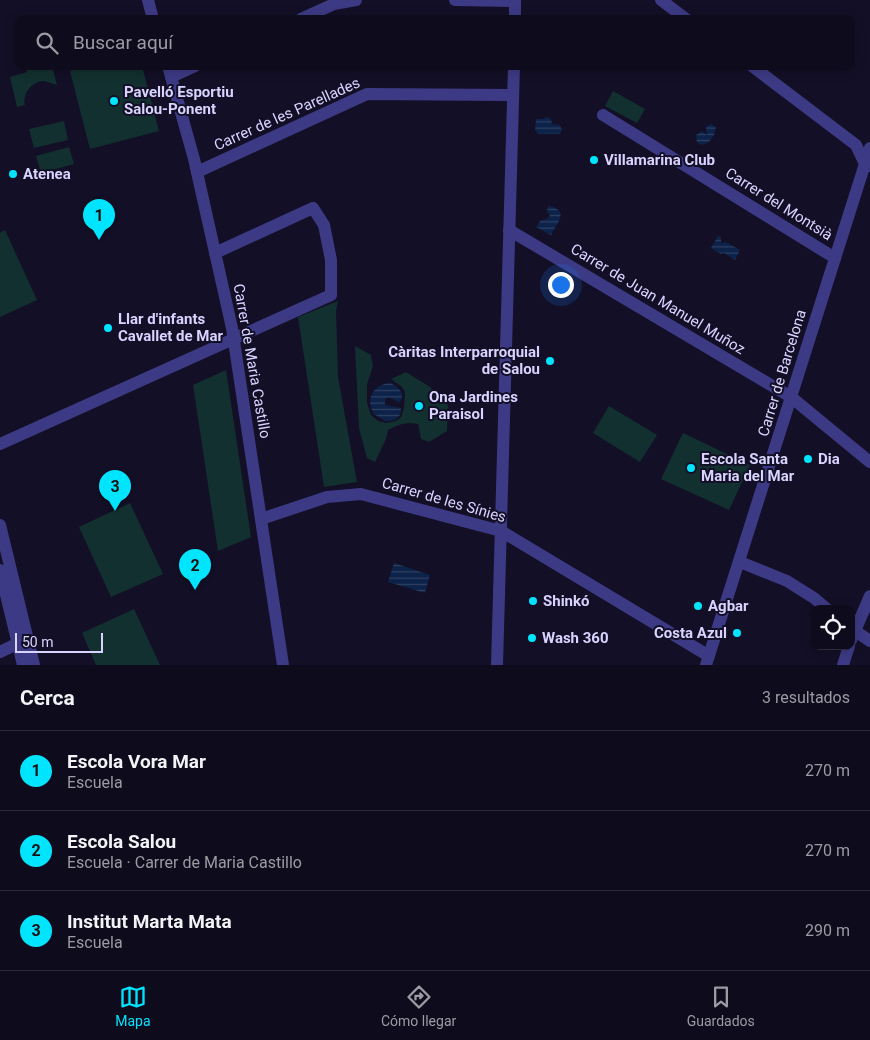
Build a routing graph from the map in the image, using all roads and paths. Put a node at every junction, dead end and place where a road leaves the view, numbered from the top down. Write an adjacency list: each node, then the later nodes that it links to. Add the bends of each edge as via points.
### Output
1 (148, 0): 6 (street)
2 (356, 0): 7 (street, via 334,4)
3 (455, 0): 4 (street)
4 (515, 0): 8 (street)
5 (661, 0): 9 (street)
6 (152, 15)
7 (310, 15)
8 (515, 15)
9 (681, 15)
10 (514, 70): 13 (street)
11 (757, 70): 16 (street, via 856,144)
12 (169, 72): 17 (street, Carrer de Maria Castillo)
13 (513, 95): 17 (street, Carrer de les Parellades, via 367,94); 18 (street)
14 (604, 115): 20 (street, Carrer del Montsià)
15 (870, 148): 16 (street, Carrer de Barcelona)
16 (868, 166): 20 (street, Carrer de Barcelona)
17 (197, 172): 19 (street, Carrer de Maria Castillo)
18 (509, 230): 24 (street, Carrer de Juan Manuel Muñoz); 29 (street)
19 (215, 253): 22 (street, via 313,208 324,225); 23 (street, Carrer de Maria Castillo)
20 (835, 258): 24 (street, Carrer de Barcelona)
21 (342, 287): 22 (street)
22 (331, 294): 23 (street)
23 (233, 338): 25 (street); 27 (street, Carrer de Maria Castillo)
24 (791, 397): 26 (street, Carrer de Juan Manuel Muñoz); 30 (street, Carrer de Barcelona)
25 (0, 444)
26 (870, 462)
27 (261, 519): 29 (street, Carrer de les Sínies, via 327,497 361,494); 43 (street, Carrer de Maria Castillo)
28 (0, 525): 37 (street)
29 (501, 531): 40 (street, Carrer de les Sínies); 44 (street)
30 (740, 562): 33 (street, via 787,580); 40 (street, Carrer de Barcelona)
31 (0, 570): 37 (street)
32 (870, 596): 34 (street)
33 (821, 605)
34 (855, 627)
35 (855, 634): 36 (street)
36 (870, 641)
37 (23, 642): 39 (street); 41 (street); 42 (street)
38 (848, 650): 45 (street)
39 (0, 652)
40 (708, 660)
41 (23, 665)
42 (34, 665)
43 (283, 665)
44 (498, 665)
45 (843, 665)

